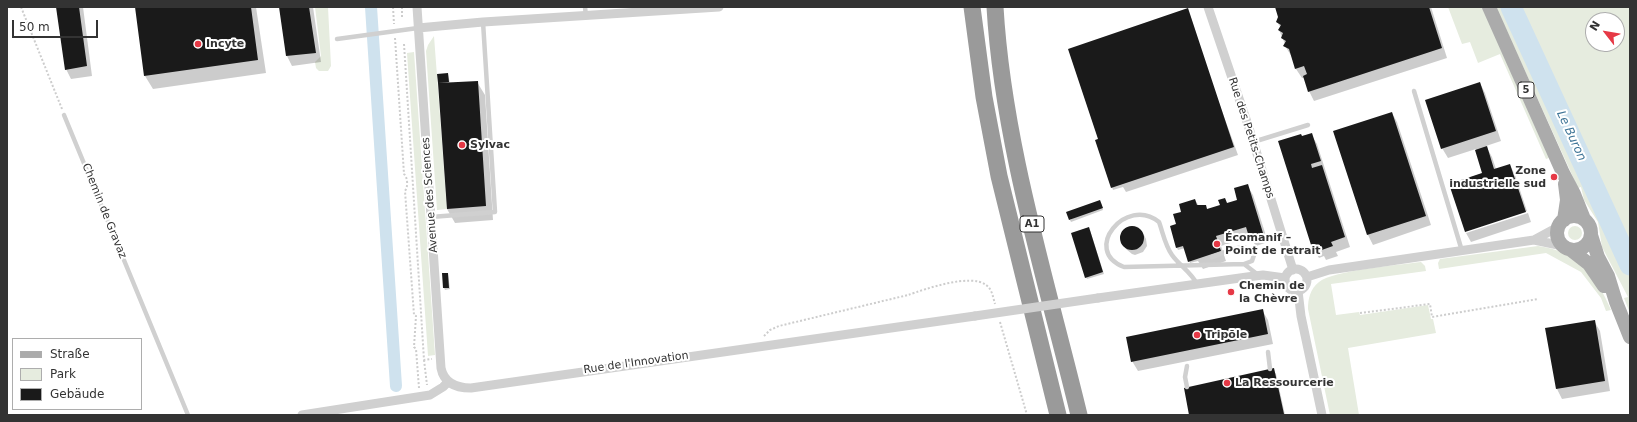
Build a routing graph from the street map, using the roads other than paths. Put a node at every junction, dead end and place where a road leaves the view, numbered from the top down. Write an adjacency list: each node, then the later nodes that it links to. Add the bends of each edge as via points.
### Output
1 (417, 7): 10 (street, Avenue des Sciences)
2 (719, 7): 8 (street)
3 (973, 7): 43 (highway, A1, via 984,97 999,176)
4 (995, 7): 11 (highway, A1)
5 (998, 7): 11 (highway)
6 (1208, 7): 16 (street, Rue des Petits-Champs)
7 (1489, 7): 17 (main road, 5)
8 (585, 11): 9 (street)
9 (483, 22): 10 (street); 18 (lane, via 495,212)
10 (418, 28): 12 (lane); 18 (street, Avenue des Sciences)
11 (997, 31): 44 (highway, A1, via 1007,112 1018,167)
12 (337, 39)
13 (1414, 91): 24 (lane)
14 (64, 115): 41 (lane, Chemin de Gravaz)
15 (1308, 125): 16 (lane)
16 (1253, 142): 28 (street, Rue des Petits-Champs)
17 (1563, 173): 19 (main road, 5); 20 (main road, 5, via 1567,194)
18 (431, 217): 39 (street, Avenue des Sciences, via 441,368)
19 (1584, 219): 20 (main road, via 1576,216); 21 (main road, via 1589,225)
20 (1561, 223): 22 (street); 23 (main road, via 1558,239)
21 (1591, 235): 23 (main road, via 1584,247 1578,250); 34 (main road)
22 (1534, 240): 23 (street); 24 (street)
23 (1567, 248): 34 (main road, via 1589,264)
24 (1462, 251): 30 (street, via 1329,270)
25 (1212, 257): 26 (lane, via 1240,247 1248,248 1253,251 1253,258)
26 (1244, 264): 27 (lane); 29 (lane)
27 (1182, 265): 27 (lane, via 1124,267 1116,264 1111,260 1106,247 1110,230 1125,218 1139,214 1148,215 1159,222 1172,255); 32 (lane)
28 (1293, 270): 30 (street, via 1301,270); 31 (street)
29 (1259, 275): 31 (street); 32 (street)
30 (1306, 277): 33 (street, via 1305,286)
31 (1285, 278): 33 (street, via 1287,286)
32 (1197, 284): 39 (street, Rue de l'Innovation, bridge, via 471,388 463,388)
33 (1298, 291): 45 (street)
34 (1616, 302): 35 (main road)
35 (1630, 337)
36 (1268, 352): 38 (lane)
37 (1187, 366): 40 (lane)
38 (1270, 369)
39 (448, 382): 42 (street, via 430,395)
40 (1187, 387)
41 (188, 415)
42 (302, 415)
43 (1058, 415)
44 (1079, 415)
45 (1322, 415)

